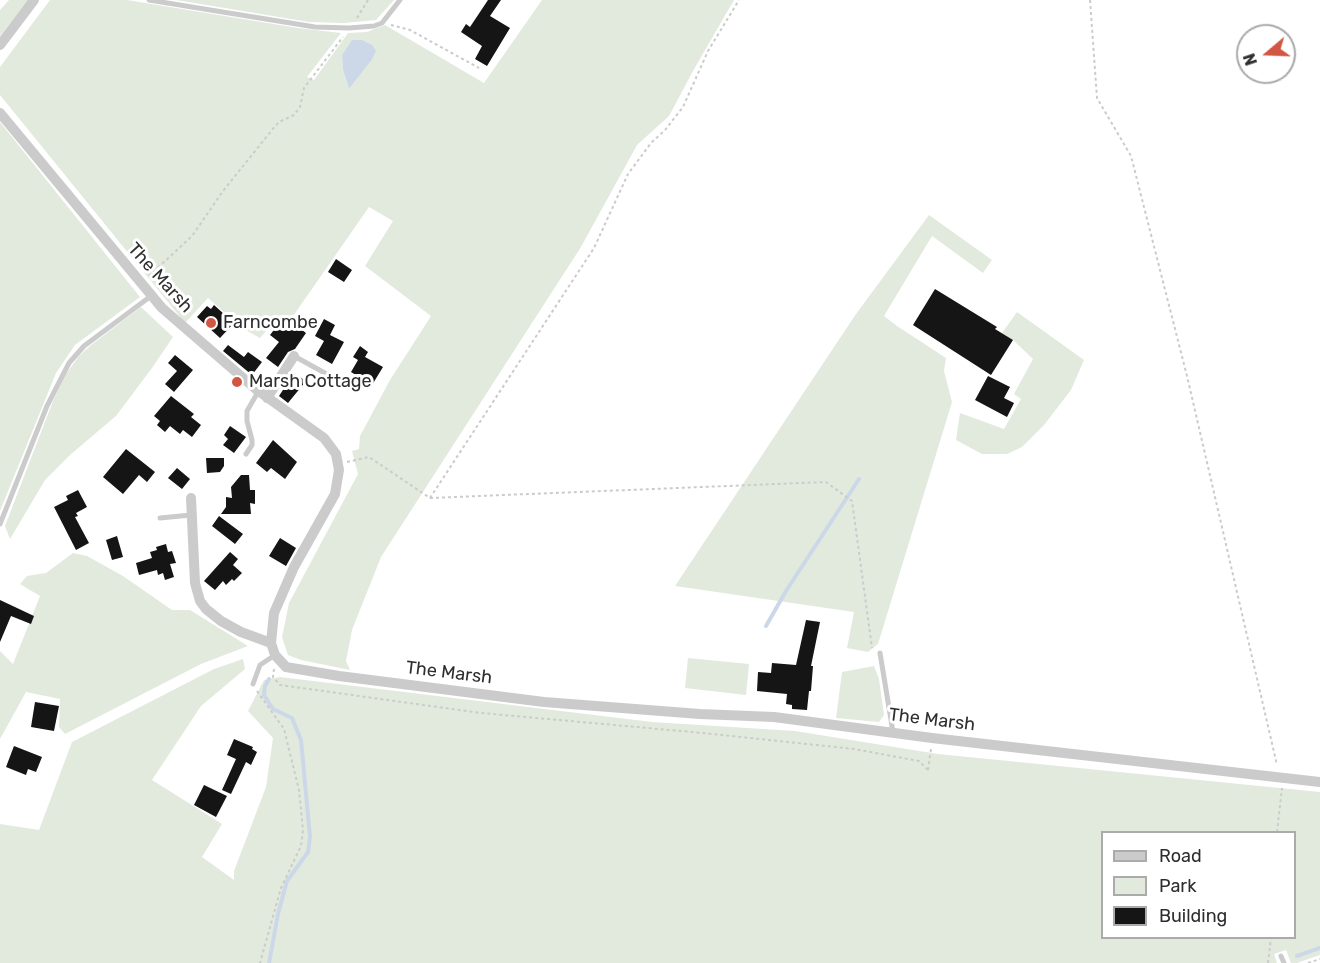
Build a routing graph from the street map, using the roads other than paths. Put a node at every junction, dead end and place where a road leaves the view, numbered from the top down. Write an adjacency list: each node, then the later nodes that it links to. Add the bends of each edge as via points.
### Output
1 (34, 0): 4 (street)
2 (149, 0): 3 (lane, via 315,27 349,28 382,23)
3 (400, 0)
4 (0, 45)
5 (0, 113): 6 (street, The Marsh)
6 (151, 296): 9 (street, The Marsh); 14 (lane, via 91,340 69,363 47,406)
7 (294, 356): 8 (lane); 9 (street)
8 (332, 377)
9 (263, 395): 10 (lane, via 247,411 252,445); 15 (street, The Marsh, via 324,438 339,464 335,494 294,567 274,613)
10 (246, 454)
11 (191, 498): 12 (street)
12 (191, 515): 13 (lane); 15 (street, via 195,583 200,601 221,621)
13 (160, 519)
14 (0, 524)
15 (271, 643): 17 (street)
16 (880, 653): 19 (lane)
17 (276, 658): 18 (lane, via 260,665); 19 (street, The Marsh, via 294,669 534,700 748,715)
18 (253, 684)
19 (893, 732): 20 (street, The Marsh)
20 (1320, 782)
21 (1281, 956): 22 (lane)
22 (1284, 963)

